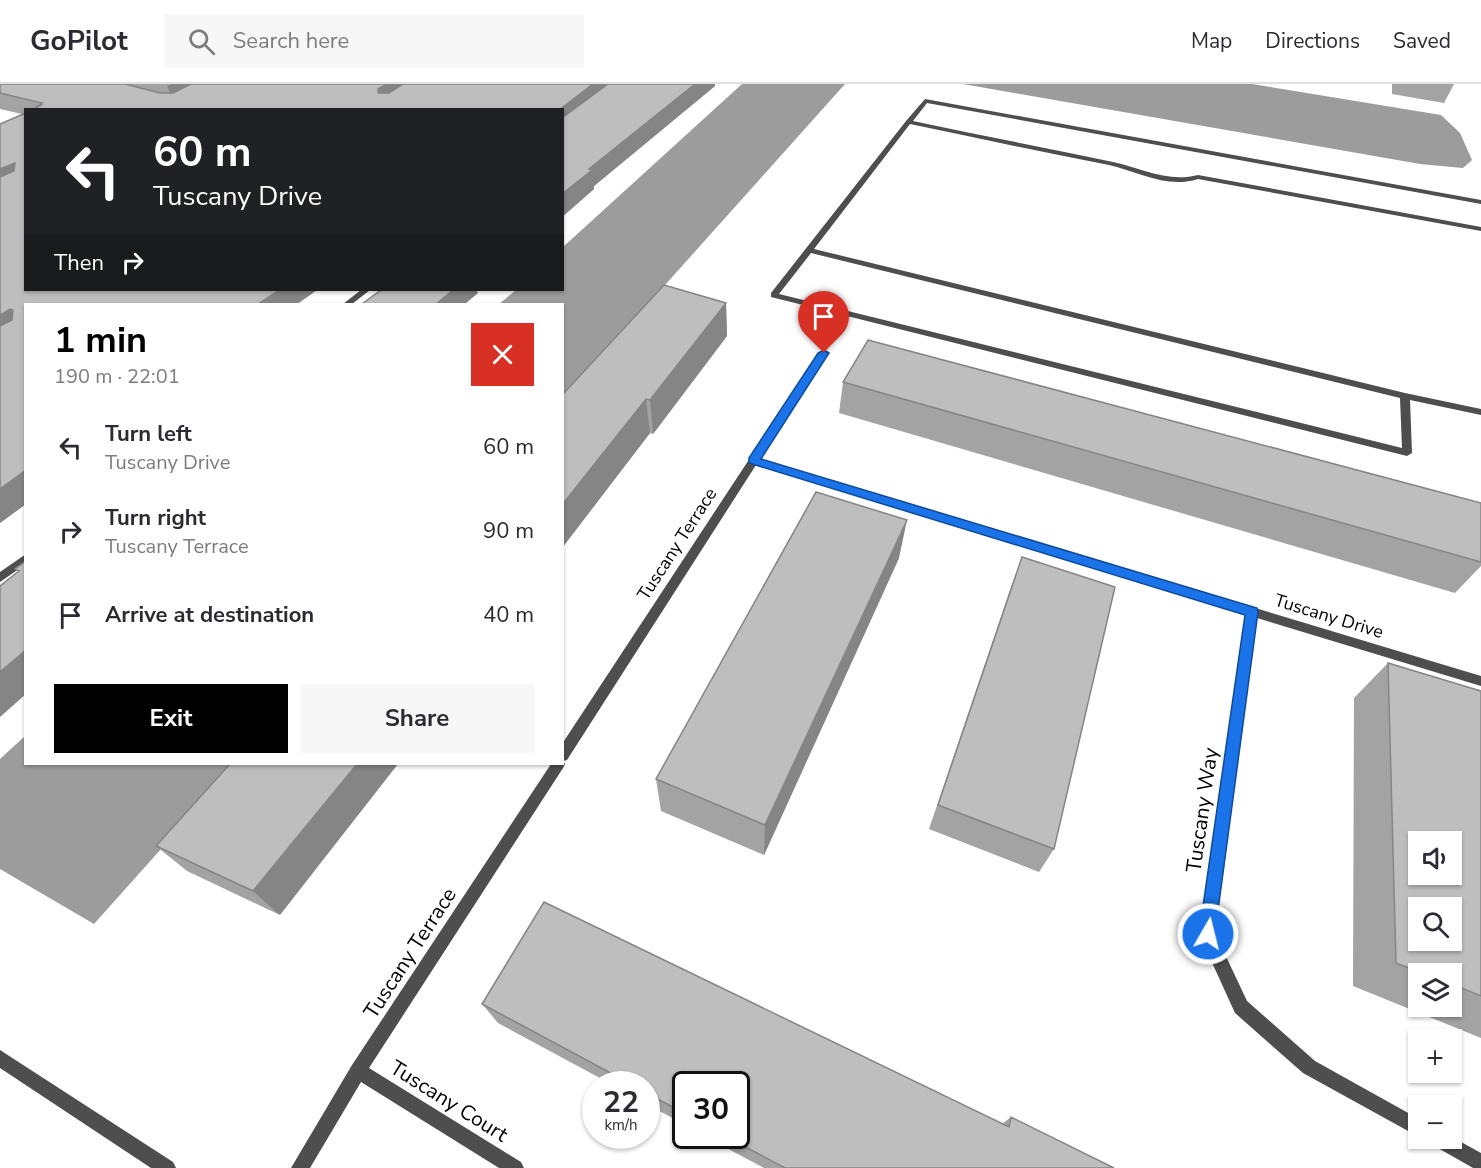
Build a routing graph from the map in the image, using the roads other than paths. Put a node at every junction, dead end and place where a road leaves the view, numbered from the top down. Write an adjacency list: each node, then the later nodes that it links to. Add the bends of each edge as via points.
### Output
1 (908, 122): 2 (street, via 925,101); 3 (street, via 1118,165 1138,173 1187,182 1198,177); 4 (street)
2 (1481, 202)
3 (1481, 229)
4 (809, 250): 8 (street); 8 (street, via 774,294 1407,453)
5 (365, 291): 6 (street)
6 (348, 303)
7 (824, 353): 10 (street, Tuscany Terrace)
8 (1406, 396): 9 (street)
9 (1481, 412)
10 (754, 461): 13 (street, Tuscany Drive); 15 (street, Tuscany Terrace)
11 (24, 560): 12 (street)
12 (0, 578)
13 (1252, 612): 14 (street, Tuscany Drive); 19 (street, Tuscany Way, via 1208,934 1241,1007 1309,1067)
14 (1481, 681)
15 (564, 753)
16 (557, 765): 18 (street, Tuscany Terrace)
17 (0, 1058): 22 (street)
18 (358, 1071): 23 (street, Tuscany Terrace); 24 (street, Tuscany Court)
19 (1408, 1122)
20 (1456, 1149): 21 (street)
21 (1481, 1163)
22 (167, 1168)
23 (300, 1168)
24 (515, 1168)

